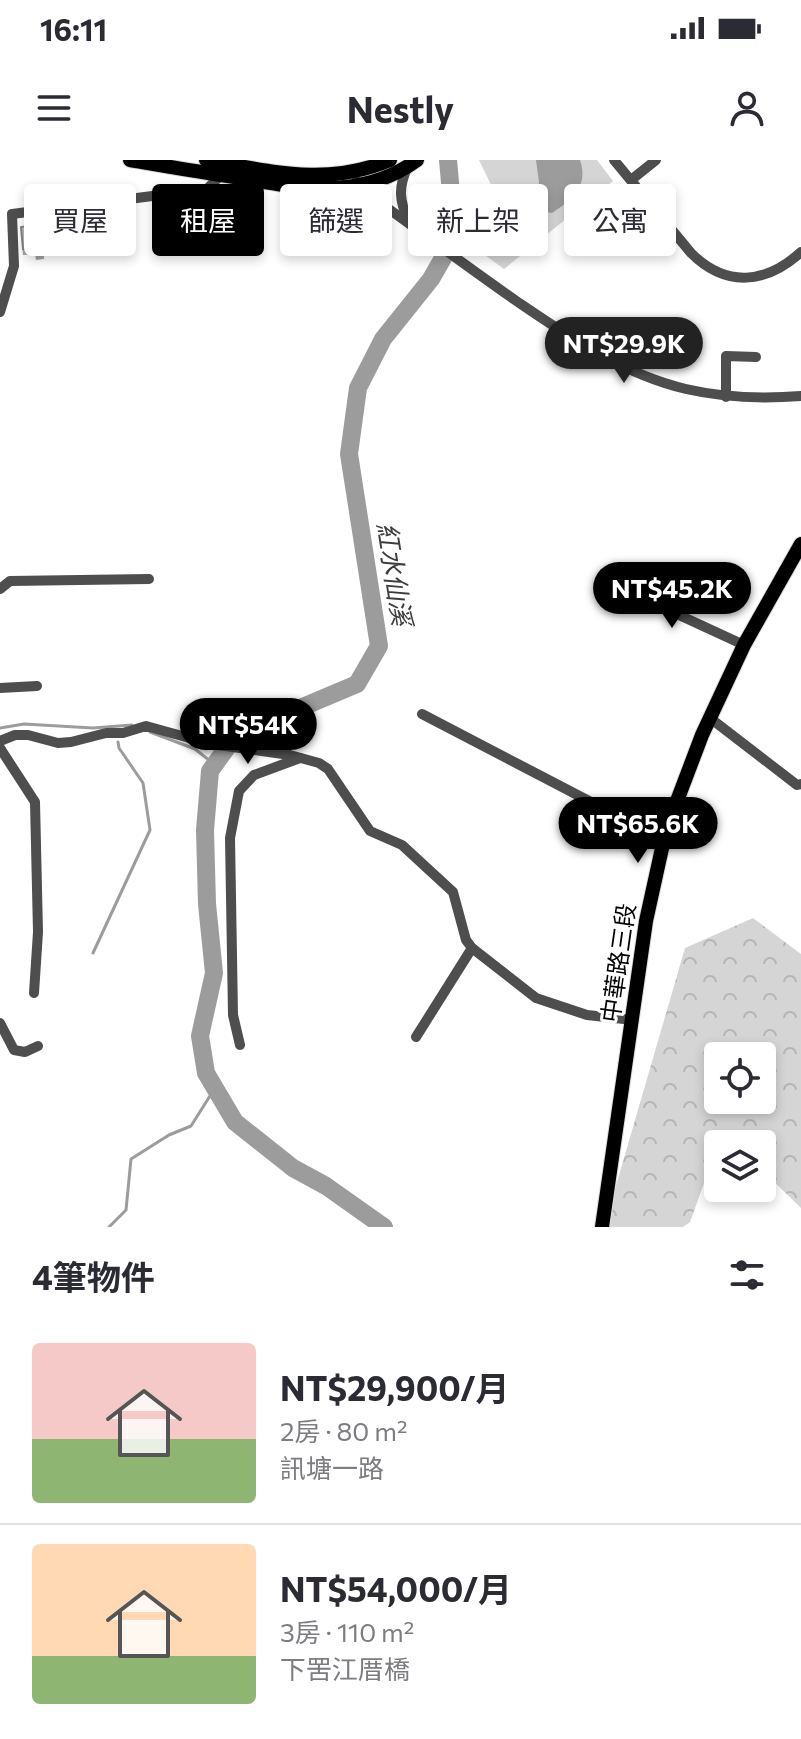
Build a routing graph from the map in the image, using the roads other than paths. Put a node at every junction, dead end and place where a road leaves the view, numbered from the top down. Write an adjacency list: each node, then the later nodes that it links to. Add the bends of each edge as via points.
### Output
1 (130, 160): 7 (main road)
2 (206, 160): 7 (main road)
3 (390, 160): 8 (main road)
4 (614, 160): 9 (street)
5 (656, 160): 9 (street)
6 (414, 162): 8 (main road, via 378,181); 14 (street, via 399,189)
7 (222, 166): 8 (main road); 10 (main road); 13 (street, via 207,189)
8 (355, 179): 11 (main road); 12 (street)
9 (631, 180): 15 (street, via 691,253 718,273 755,277 774,272)
10 (285, 184)
11 (329, 184)
12 (361, 184)
13 (6, 215): 17 (street, via 14,266)
14 (408, 221)
15 (801, 252)
16 (453, 256): 20 (street, via 605,358 684,389)
17 (0, 312)
18 (756, 357): 20 (street, via 726,356)
19 (801, 396): 20 (street)
20 (726, 397)
21 (801, 544): 25 (main road, 中華路三段)
22 (149, 579): 24 (street, via 10,581)
23 (614, 585): 25 (street)
24 (0, 589)
25 (744, 645): 29 (main road, 中華路三段)
26 (37, 686): 27 (street)
27 (0, 688)
28 (422, 714): 34 (street, via 614,814)
29 (710, 718): 33 (street); 34 (main road, 中華路三段)
30 (0, 741): 32 (street, via 28,735 71,742 146,726 211,744)
31 (0, 748): 36 (street, via 35,802)
32 (296, 756): 35 (street, via 328,769 370,831 402,845 453,892); 40 (street, via 254,775 239,791 230,838 233,1015)
33 (801, 784)
34 (666, 830): 37 (main road, 中華路三段, via 646,921)
35 (472, 948): 37 (street, via 536,998 587,1015); 39 (street)
36 (34, 993)
37 (633, 1020): 42 (main road, 中華路三段)
38 (0, 1023): 41 (street, via 14,1050)
39 (416, 1037)
40 (240, 1045)
41 (38, 1046)
42 (602, 1227)

